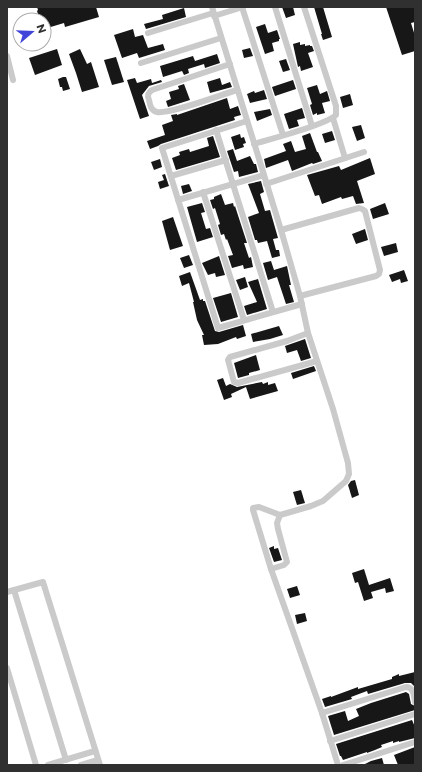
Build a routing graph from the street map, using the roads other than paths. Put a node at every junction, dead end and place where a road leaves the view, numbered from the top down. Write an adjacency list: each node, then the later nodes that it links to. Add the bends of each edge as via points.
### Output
1 (243, 7): 4 (street); 16 (street)
2 (275, 7): 14 (street)
3 (304, 7): 12 (street, via 336,106 336,115)
4 (213, 12): 5 (street); 6 (street)
5 (148, 33)
6 (221, 38): 8 (street); 9 (street)
7 (7, 56): 10 (street)
8 (141, 63)
9 (230, 64): 11 (street); 11 (street, via 152,90 148,97 152,109 162,113)
10 (13, 80)
11 (237, 90): 13 (street)
12 (333, 118): 14 (street); 19 (street)
13 (247, 121): 15 (street); 17 (street)
14 (312, 126): 16 (street)
15 (216, 130): 20 (street); 22 (street, via 162,148)
16 (282, 135): 17 (street)
17 (254, 144): 21 (street)
18 (364, 152): 19 (street)
19 (345, 158): 23 (street)
20 (226, 160): 22 (street); 24 (street)
21 (264, 175): 23 (street); 24 (street)
22 (170, 176): 26 (street)
23 (266, 184): 27 (street)
24 (234, 185): 25 (street); 30 (street)
25 (203, 192): 26 (street); 31 (street)
26 (178, 200): 31 (street, via 218,328)
27 (281, 230): 28 (street); 28 (street, via 359,208 365,211 379,274)
28 (300, 296): 29 (street)
29 (302, 304): 30 (street); 32 (street)
30 (273, 312): 31 (street)
31 (244, 320)
32 (308, 333): 33 (street); 33 (street, via 230,357 228,360 234,382)
33 (317, 361): 34 (street, via 335,417 349,474 346,481 323,501)
34 (280, 515): 35 (street, via 277,523 287,562); 35 (street, via 259,507 253,510)
35 (271, 569): 40 (street)
36 (14, 590): 37 (street); 44 (street, via 43,582); 45 (street)
37 (7, 592)
38 (7, 668): 47 (street)
39 (415, 702): 40 (street, via 412,690 406,687)
40 (322, 713): 42 (street)
41 (415, 714): 42 (street)
42 (330, 741): 50 (street)
43 (415, 742): 51 (street)
44 (95, 751): 45 (street); 46 (street)
45 (66, 760): 48 (street)
46 (99, 762): 49 (street)
47 (36, 765)
48 (48, 765)
49 (81, 765)
50 (338, 765)
51 (343, 765)

